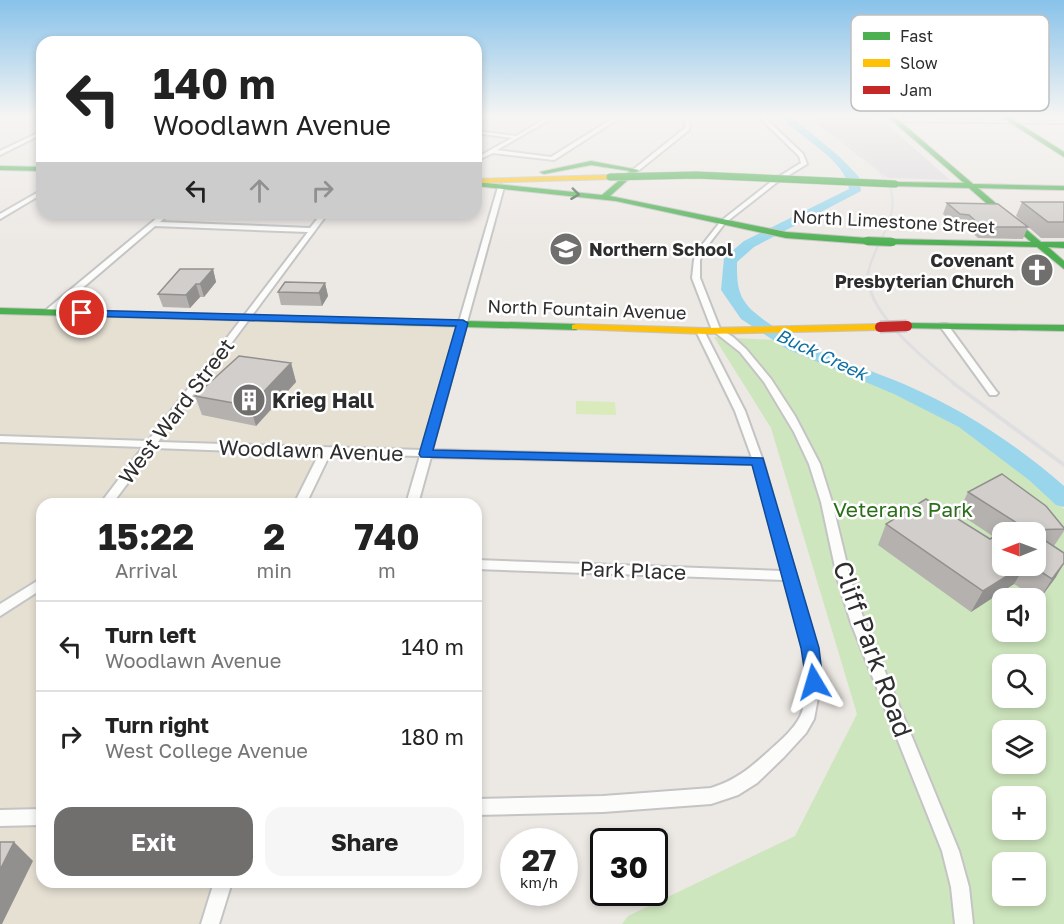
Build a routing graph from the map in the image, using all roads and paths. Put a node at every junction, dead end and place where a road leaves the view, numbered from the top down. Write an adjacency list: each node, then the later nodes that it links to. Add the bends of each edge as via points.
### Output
1 (648, 160): 6 (street)
2 (803, 160): 16 (street, via 804,164)
3 (940, 160): 9 (main road)
4 (0, 168): 5 (main road)
5 (36, 169)
6 (636, 170): 8 (main road, via 584,163); 12 (main road)
7 (482, 183): 8 (main road)
8 (506, 184): 9 (main road, bridge, via 696,176); 12 (main road, North Limestone Street, one-way to 12); 25 (street)
9 (970, 186): 10 (main road); 19 (main road)
10 (1064, 188)
11 (36, 196): 13 (street)
12 (604, 197): 16 (main road, North Limestone Street)
13 (0, 217)
14 (160, 219): 17 (street)
15 (320, 219): 18 (street, West Ward Street)
16 (723, 222): 19 (main road, North Limestone Street, bridge, via 806,237); 28 (street, via 708,238 696,268 698,288)
17 (154, 224): 18 (street); 23 (street)
18 (312, 230): 24 (street, West Ward Street)
19 (1039, 244): 20 (main road, North Limestone Street); 21 (main road)
20 (1064, 245)
21 (1064, 266)
22 (0, 310): 23 (main road, North Fountain Avenue)
23 (49, 312): 24 (main road, North Fountain Avenue)
24 (247, 317): 25 (main road, North Fountain Avenue); 32 (street, West Ward Street)
25 (463, 323): 29 (main road, North Fountain Avenue); 34 (street)
26 (944, 326): 27 (main road, North Fountain Avenue); 28 (main road, North Fountain Avenue, bridge); 30 (street)
27 (1064, 327)
28 (716, 330): 29 (main road, North Fountain Avenue); 48 (street, Cliff Park Road, via 731,337 744,351 807,448 861,632 944,831 957,875)
29 (699, 331): 35 (street, via 740,411)
30 (993, 393)
31 (0, 439): 32 (street, Woodlawn Avenue)
32 (151, 444): 33 (street, Woodlawn Avenue); 36 (street, West Ward Street)
33 (326, 451): 34 (street, Woodlawn Avenue); 37 (street)
34 (426, 454): 35 (street, Woodlawn Avenue); 38 (street)
35 (758, 461): 40 (street)
36 (110, 498)
37 (303, 498)
38 (413, 498)
39 (482, 564): 40 (street, Park Place)
40 (790, 576): 43 (street, via 810,648 813,696 801,728 765,765 732,789 711,796)
41 (36, 587): 42 (street)
42 (0, 611)
43 (482, 807)
44 (36, 817): 45 (street)
45 (0, 818)
46 (221, 888): 47 (street)
47 (210, 924)
48 (964, 924)

